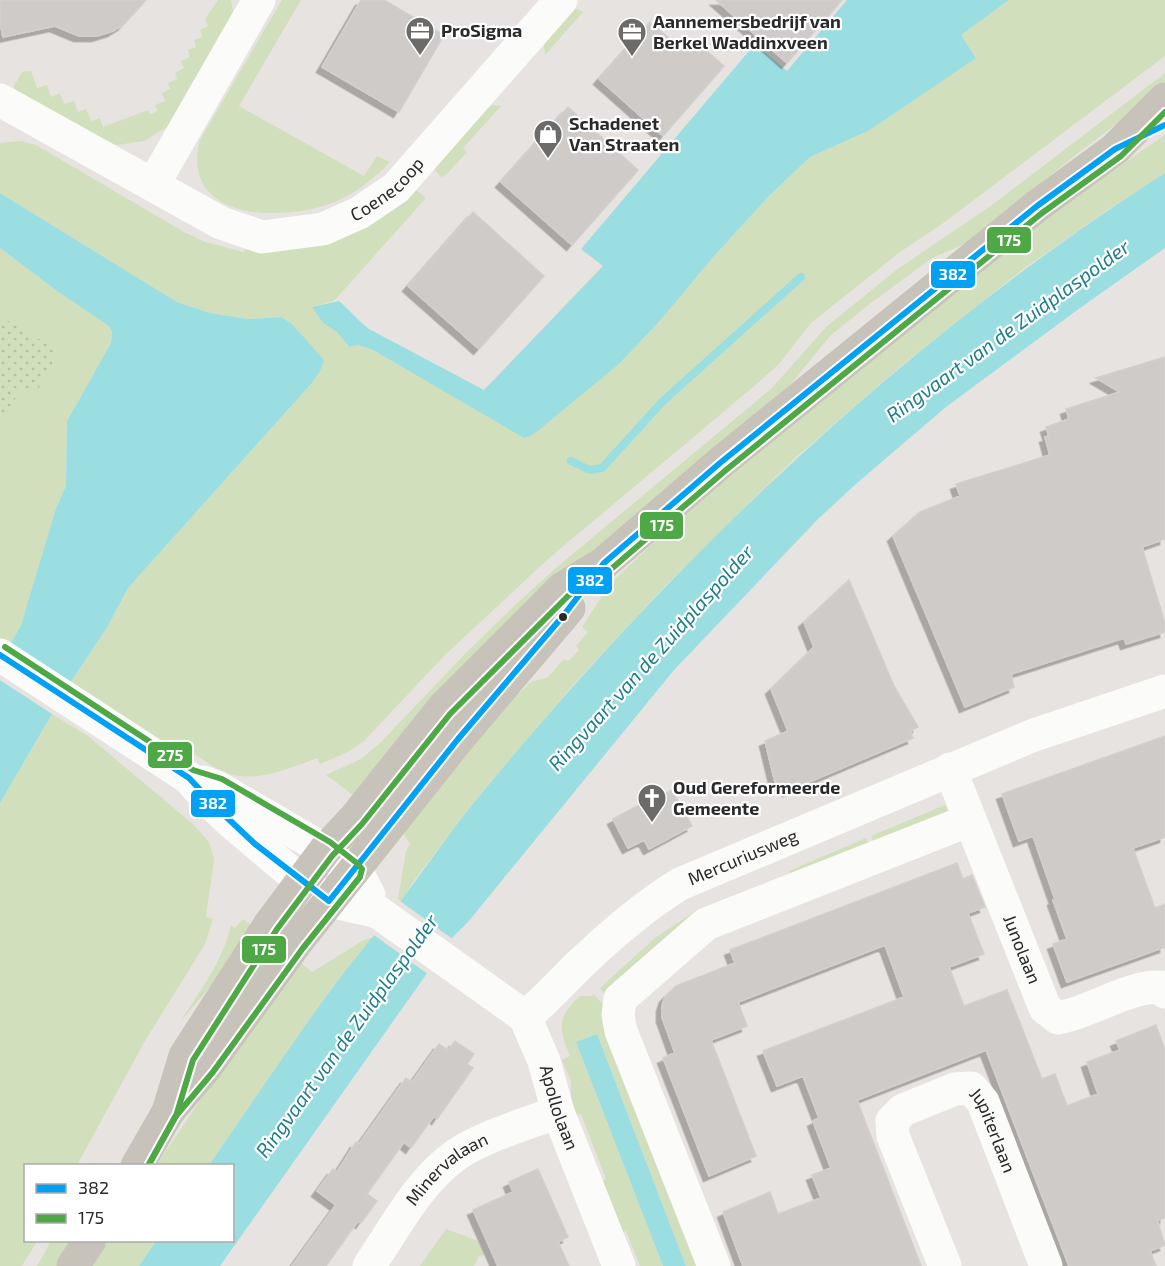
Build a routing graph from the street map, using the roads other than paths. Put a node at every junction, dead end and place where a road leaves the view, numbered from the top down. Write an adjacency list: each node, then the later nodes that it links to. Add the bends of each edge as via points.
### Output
1 (259, 0): 7 (street)
2 (561, 0): 7 (street, Coenecoop, via 396,188 323,230 262,237 221,223)
3 (1165, 99): 6 (main road)
4 (0, 100): 7 (street, Coenecoop)
5 (1165, 125): 6 (main road)
6 (1115, 149): 8 (main road, via 1037,206 720,463)
7 (153, 185)
8 (604, 563): 14 (main road, via 563,588 443,708); 15 (main road)
9 (0, 655): 12 (street)
10 (1165, 691): 11 (street, Mercuriusweg, via 1034,735)
11 (950, 769): 13 (street, Junolaan); 20 (street, Mercuriusweg, via 680,884 632,917)
12 (189, 778): 14 (street, via 217,787); 16 (street, via 231,822)
13 (970, 820): 19 (street, Junolaan, via 1044,1008 1058,1018 1146,987 1161,987); 28 (street, via 706,924 620,999 621,1031)
14 (325, 850): 15 (street); 16 (main road)
15 (353, 871): 17 (main road); 18 (street)
16 (302, 881): 17 (street); 21 (main road, via 185,1056)
17 (329, 901): 18 (street); 21 (main road)
18 (383, 915): 20 (street)
19 (1165, 992)
20 (525, 1017): 22 (street, Apollolaan, via 544,1061)
21 (168, 1112): 23 (main road)
22 (558, 1112): 26 (street, Minervalaan, via 457,1154 428,1180); 27 (street, Apollolaan)
23 (138, 1164)
24 (89, 1242): 25 (main road)
25 (73, 1266)
26 (369, 1266)
27 (619, 1266)
28 (714, 1266)
29 (945, 1266): 30 (street, Jupiterlaan, via 893,1136 892,1121 903,1110 955,1089 971,1088 983,1102)
30 (1046, 1266)

